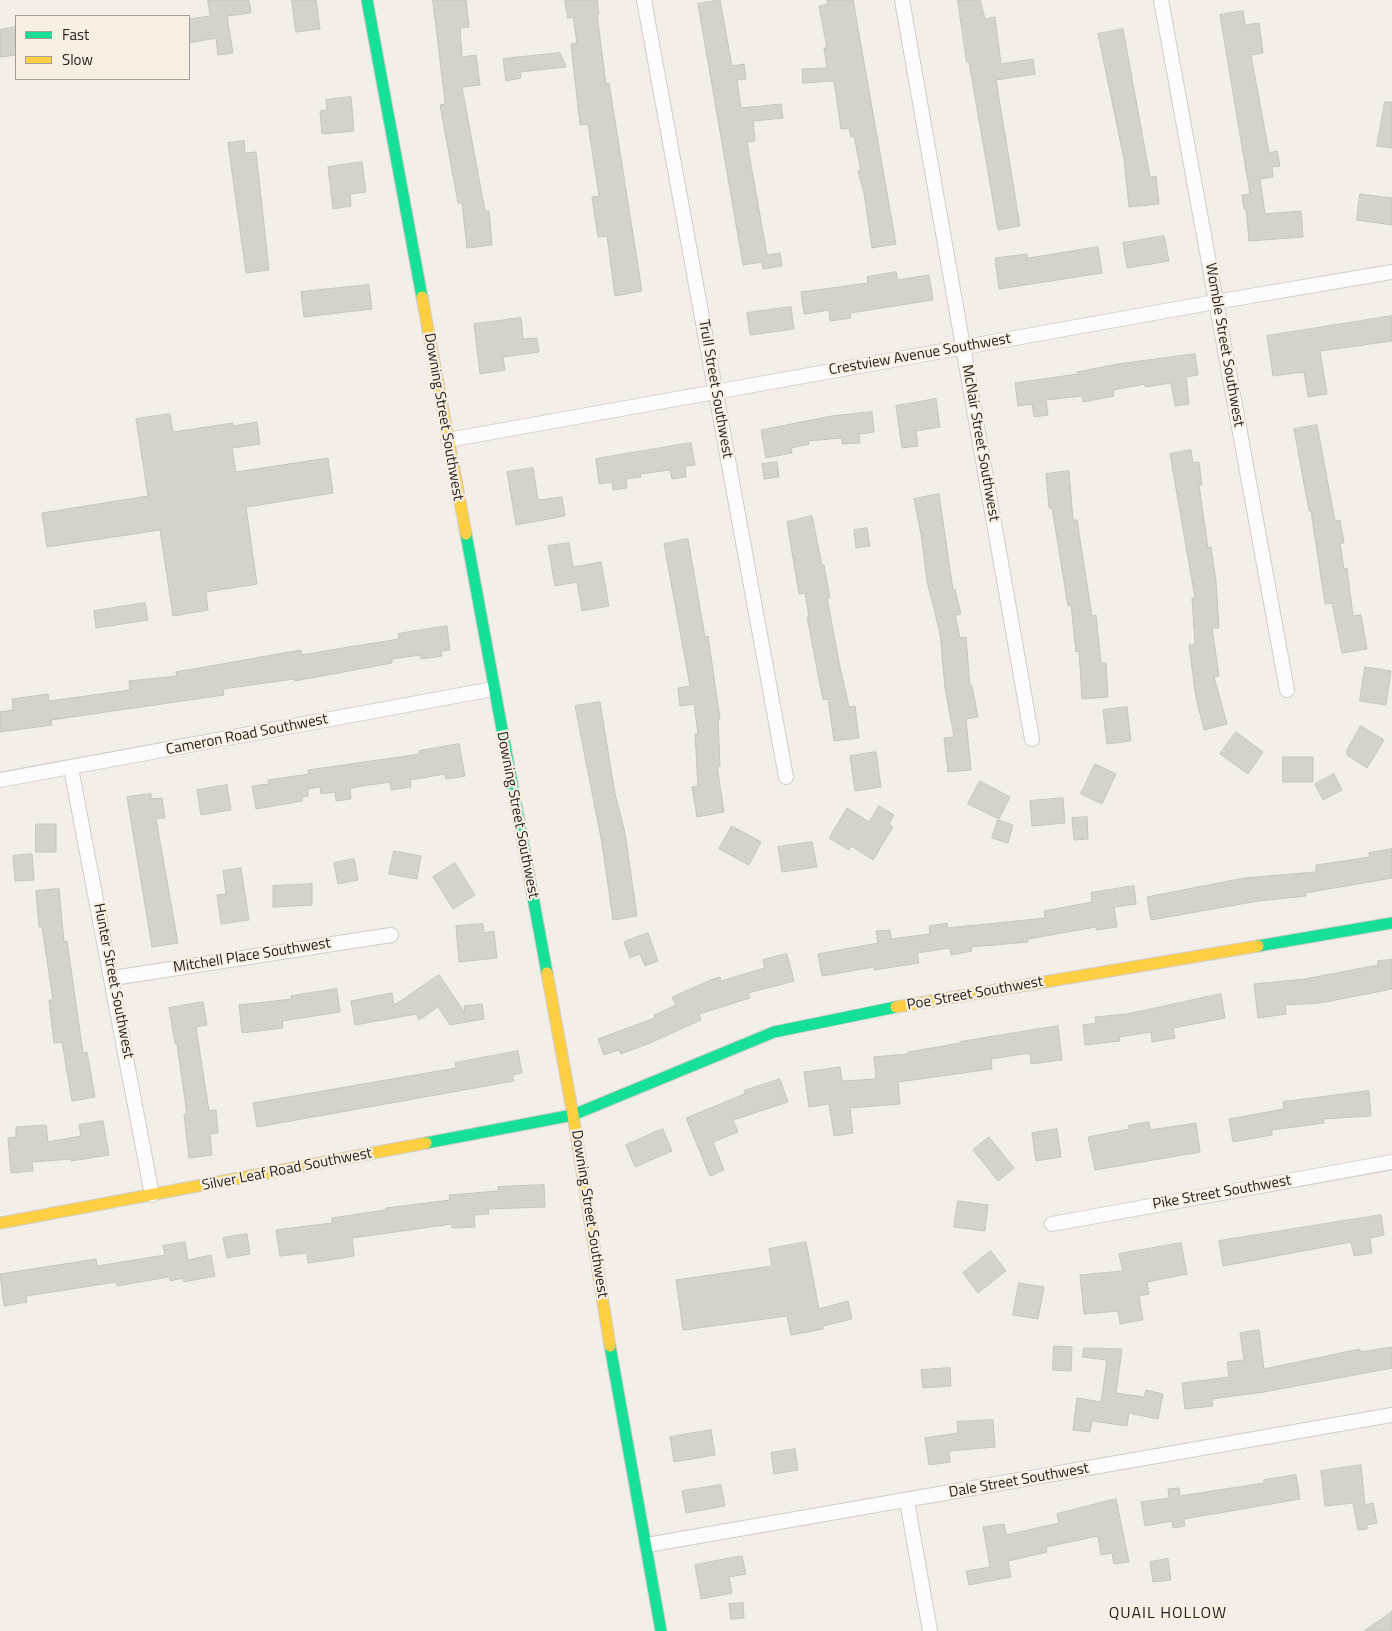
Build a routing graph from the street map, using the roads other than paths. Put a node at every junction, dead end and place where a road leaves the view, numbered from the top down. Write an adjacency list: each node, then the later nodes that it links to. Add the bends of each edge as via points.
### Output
1 (367, 0): 9 (street, Downing Street Southwest)
2 (644, 0): 8 (street, Trull Street Southwest)
3 (902, 0): 7 (street, McNair Street Southwest)
4 (1161, 0): 6 (street, Womble Street Southwest)
5 (1392, 272): 6 (street, Crestview Avenue Southwest)
6 (1215, 302): 7 (street, Crestview Avenue Southwest); 11 (street, Womble Street Southwest)
7 (963, 347): 8 (street, Crestview Avenue Southwest); 12 (street, McNair Street Southwest)
8 (716, 392): 9 (street, Crestview Avenue Southwest); 14 (street, Trull Street Southwest)
9 (448, 440): 10 (street, Downing Street Southwest)
10 (493, 689): 13 (street, Cameron Road Southwest); 19 (street, Downing Street Southwest)
11 (1287, 690)
12 (1032, 739)
13 (71, 768): 15 (street, Cameron Road Southwest); 18 (street, Hunter Street Southwest)
14 (786, 777)
15 (0, 780)
16 (1392, 922): 19 (street, Poe Street Southwest, via 845,1016 774,1032)
17 (391, 935): 18 (street, Mitchell Place Southwest)
18 (112, 978): 21 (street, Hunter Street Southwest)
19 (573, 1115): 21 (street, Silver Leaf Road Southwest); 26 (street, Downing Street Southwest)
20 (1392, 1162): 23 (street, Pike Street Southwest)
21 (152, 1195): 22 (street, Silver Leaf Road Southwest)
22 (0, 1223)
23 (1052, 1224)
24 (1392, 1415): 25 (street, Dale Street Southwest)
25 (907, 1501): 26 (street, Dale Street Southwest); 28 (street)
26 (646, 1545): 27 (street, Downing Street Southwest)
27 (662, 1631)
28 (930, 1631)

